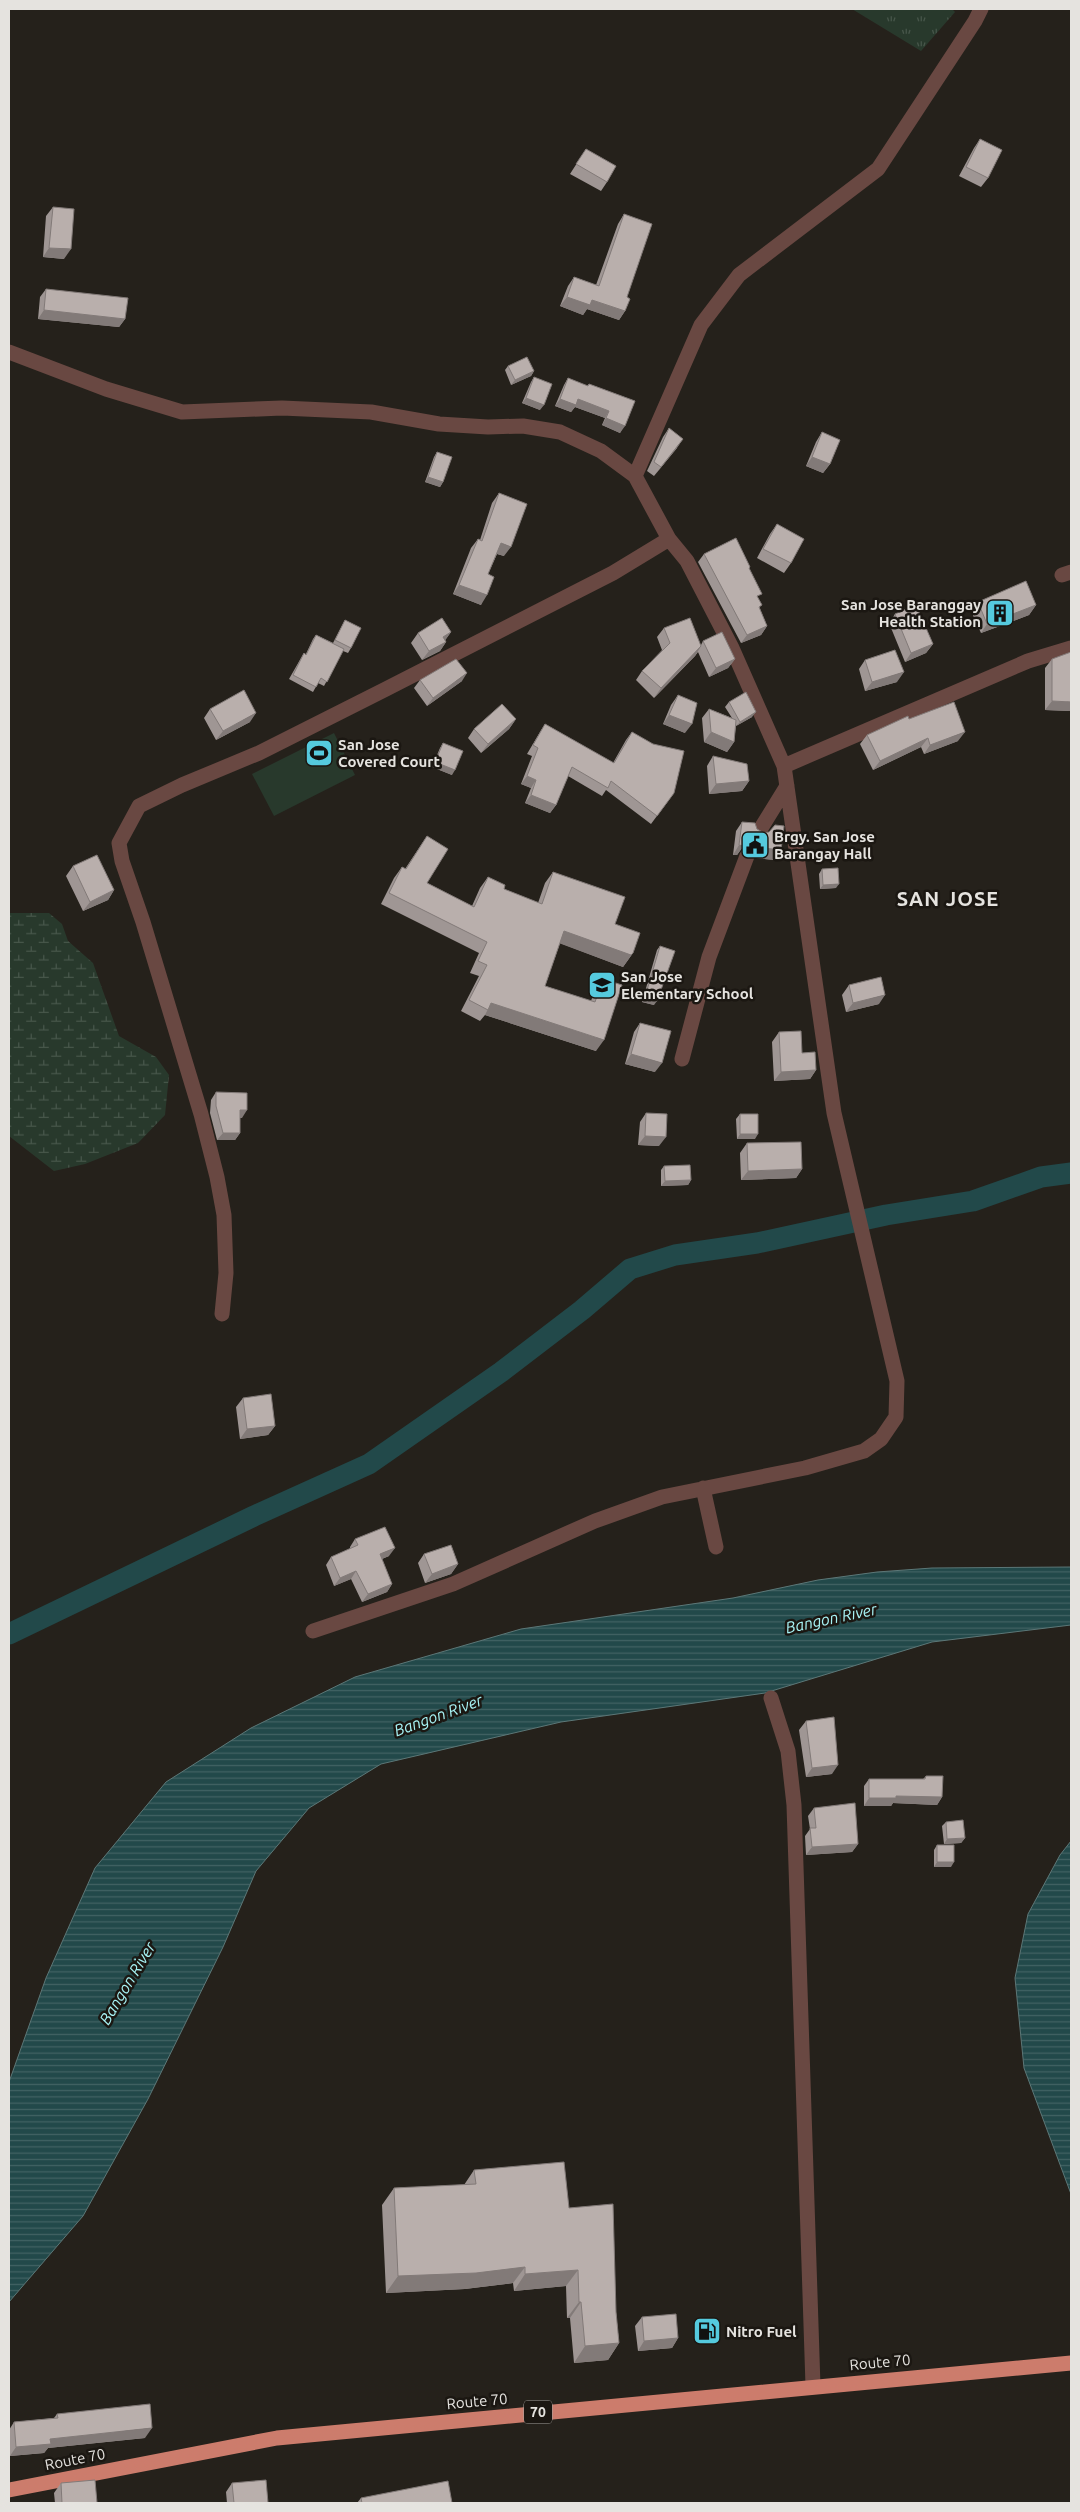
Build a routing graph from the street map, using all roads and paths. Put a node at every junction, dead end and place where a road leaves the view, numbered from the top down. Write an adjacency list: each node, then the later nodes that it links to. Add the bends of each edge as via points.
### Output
1 (981, 9): 3 (street, via 878,170 740,275 701,325)
2 (9, 352): 3 (street, via 106,389 182,412 282,408 371,412 439,424 523,426 560,432 601,451)
3 (635, 476): 4 (street)
4 (669, 539): 6 (street, via 687,561 702,588); 11 (street, via 613,573 259,753 139,806 119,843 201,1114 217,1178 224,1225 226,1273)
5 (1071, 648): 6 (street, via 1028,661)
6 (784, 766): 7 (street)
7 (787, 786): 8 (street); 12 (street, via 834,1112 897,1381 896,1417 880,1439 864,1451)
8 (758, 833)
9 (747, 856): 10 (street, via 709,957)
10 (682, 1059)
11 (222, 1314)
12 (703, 1488): 13 (street); 14 (street, via 662,1497 595,1521 453,1584)
13 (716, 1547)
14 (313, 1631)
15 (771, 1698): 17 (street, via 788,1751 794,1804)
16 (1071, 2363): 17 (highway, Route 70 / 70)
17 (813, 2386): 18 (highway, Route 70 / 70, via 278,2438)
18 (9, 2490)

